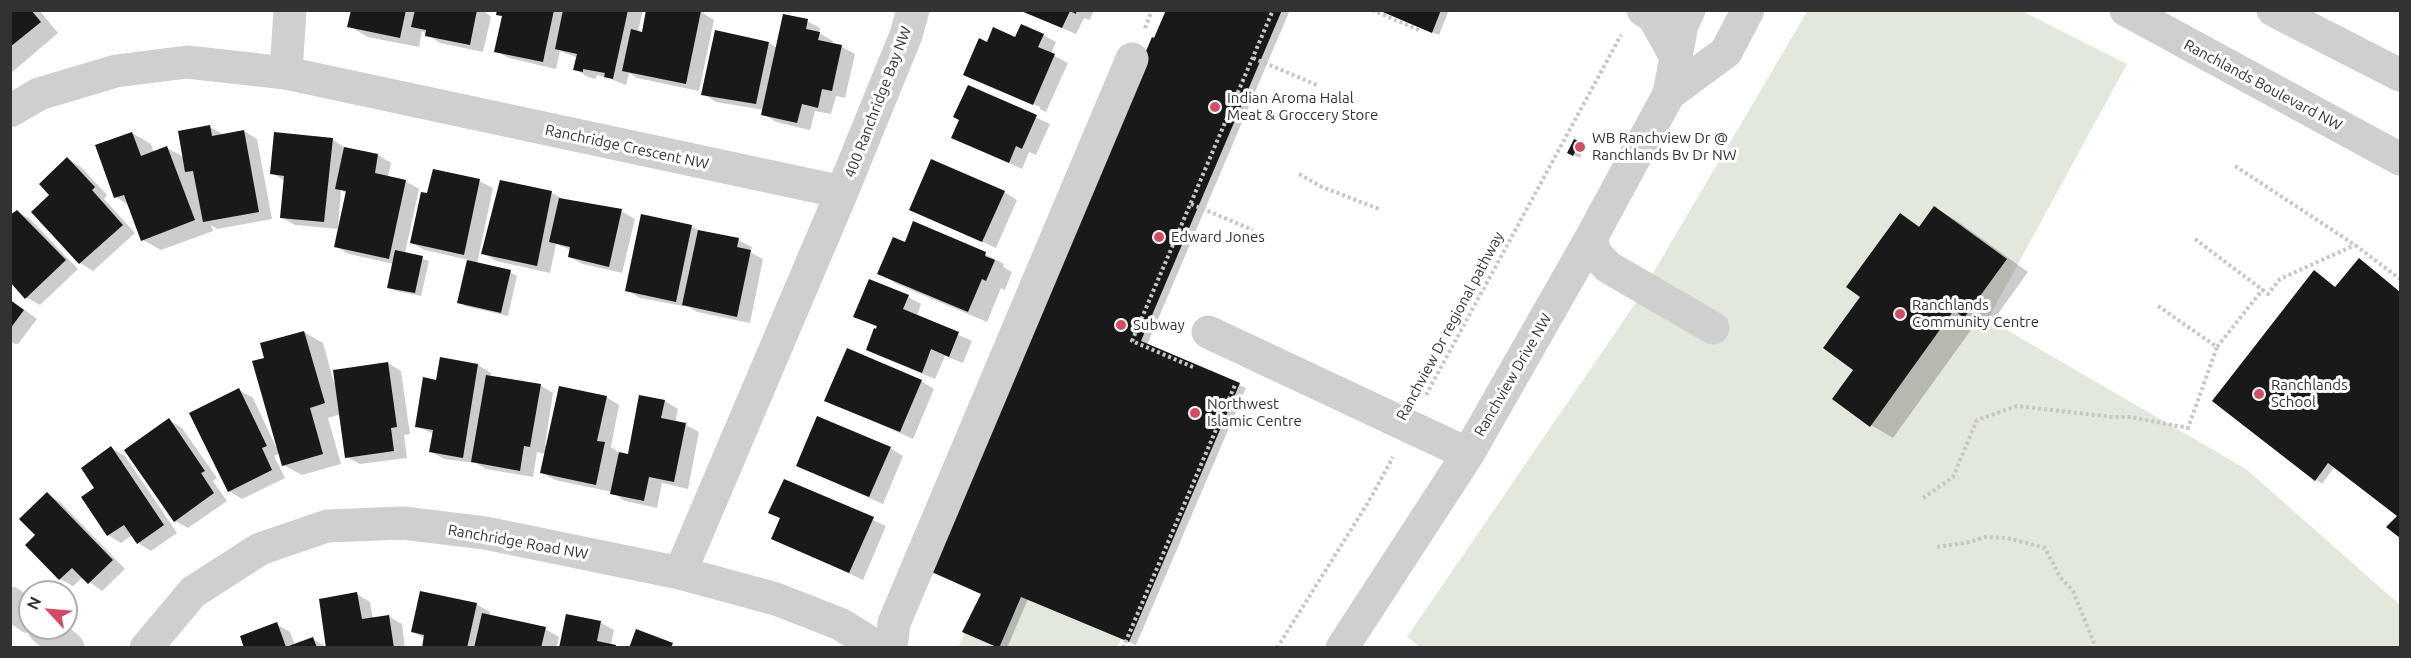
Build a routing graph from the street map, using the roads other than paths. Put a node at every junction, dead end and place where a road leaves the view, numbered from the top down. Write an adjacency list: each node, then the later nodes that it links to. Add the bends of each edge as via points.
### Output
1 (290, 10): 10 (street)
2 (913, 10): 15 (street, 400 Ranchridge Bay NW)
3 (1689, 10): 8 (street, Ranchview Drive NW)
4 (1748, 10): 12 (street, Ranchview Drive NW, via 1725,52)
5 (2126, 10): 14 (street, Ranchlands Boulevard NW)
6 (2273, 10): 11 (street)
7 (1633, 21): 8 (street, via 1653,16)
8 (1676, 57): 12 (street, Ranchview Drive NW)
9 (1132, 59): 23 (street, via 894,623)
10 (286, 73): 13 (street, Ranchridge Crescent NW, via 187,62 116,71 39,94); 15 (street, Ranchridge Crescent NW)
11 (2400, 75)
12 (1669, 94): 16 (street, Ranchview Drive NW)
13 (10, 111)
14 (2400, 159)
15 (842, 192): 20 (street)
16 (1591, 238): 17 (street, via 1595,253 1608,267); 19 (street, Ranchview Drive NW)
17 (1713, 328)
18 (1208, 332): 19 (street)
19 (1468, 454): 24 (street, Ranchview Drive NW)
20 (680, 573): 21 (street, Ranchridge Road NW, via 485,532 403,523 327,526 260,549 193,592); 22 (street, Ranchridge Road NW, via 776,599 840,624)
21 (146, 648)
22 (879, 648)
23 (891, 648)
24 (1342, 648)

